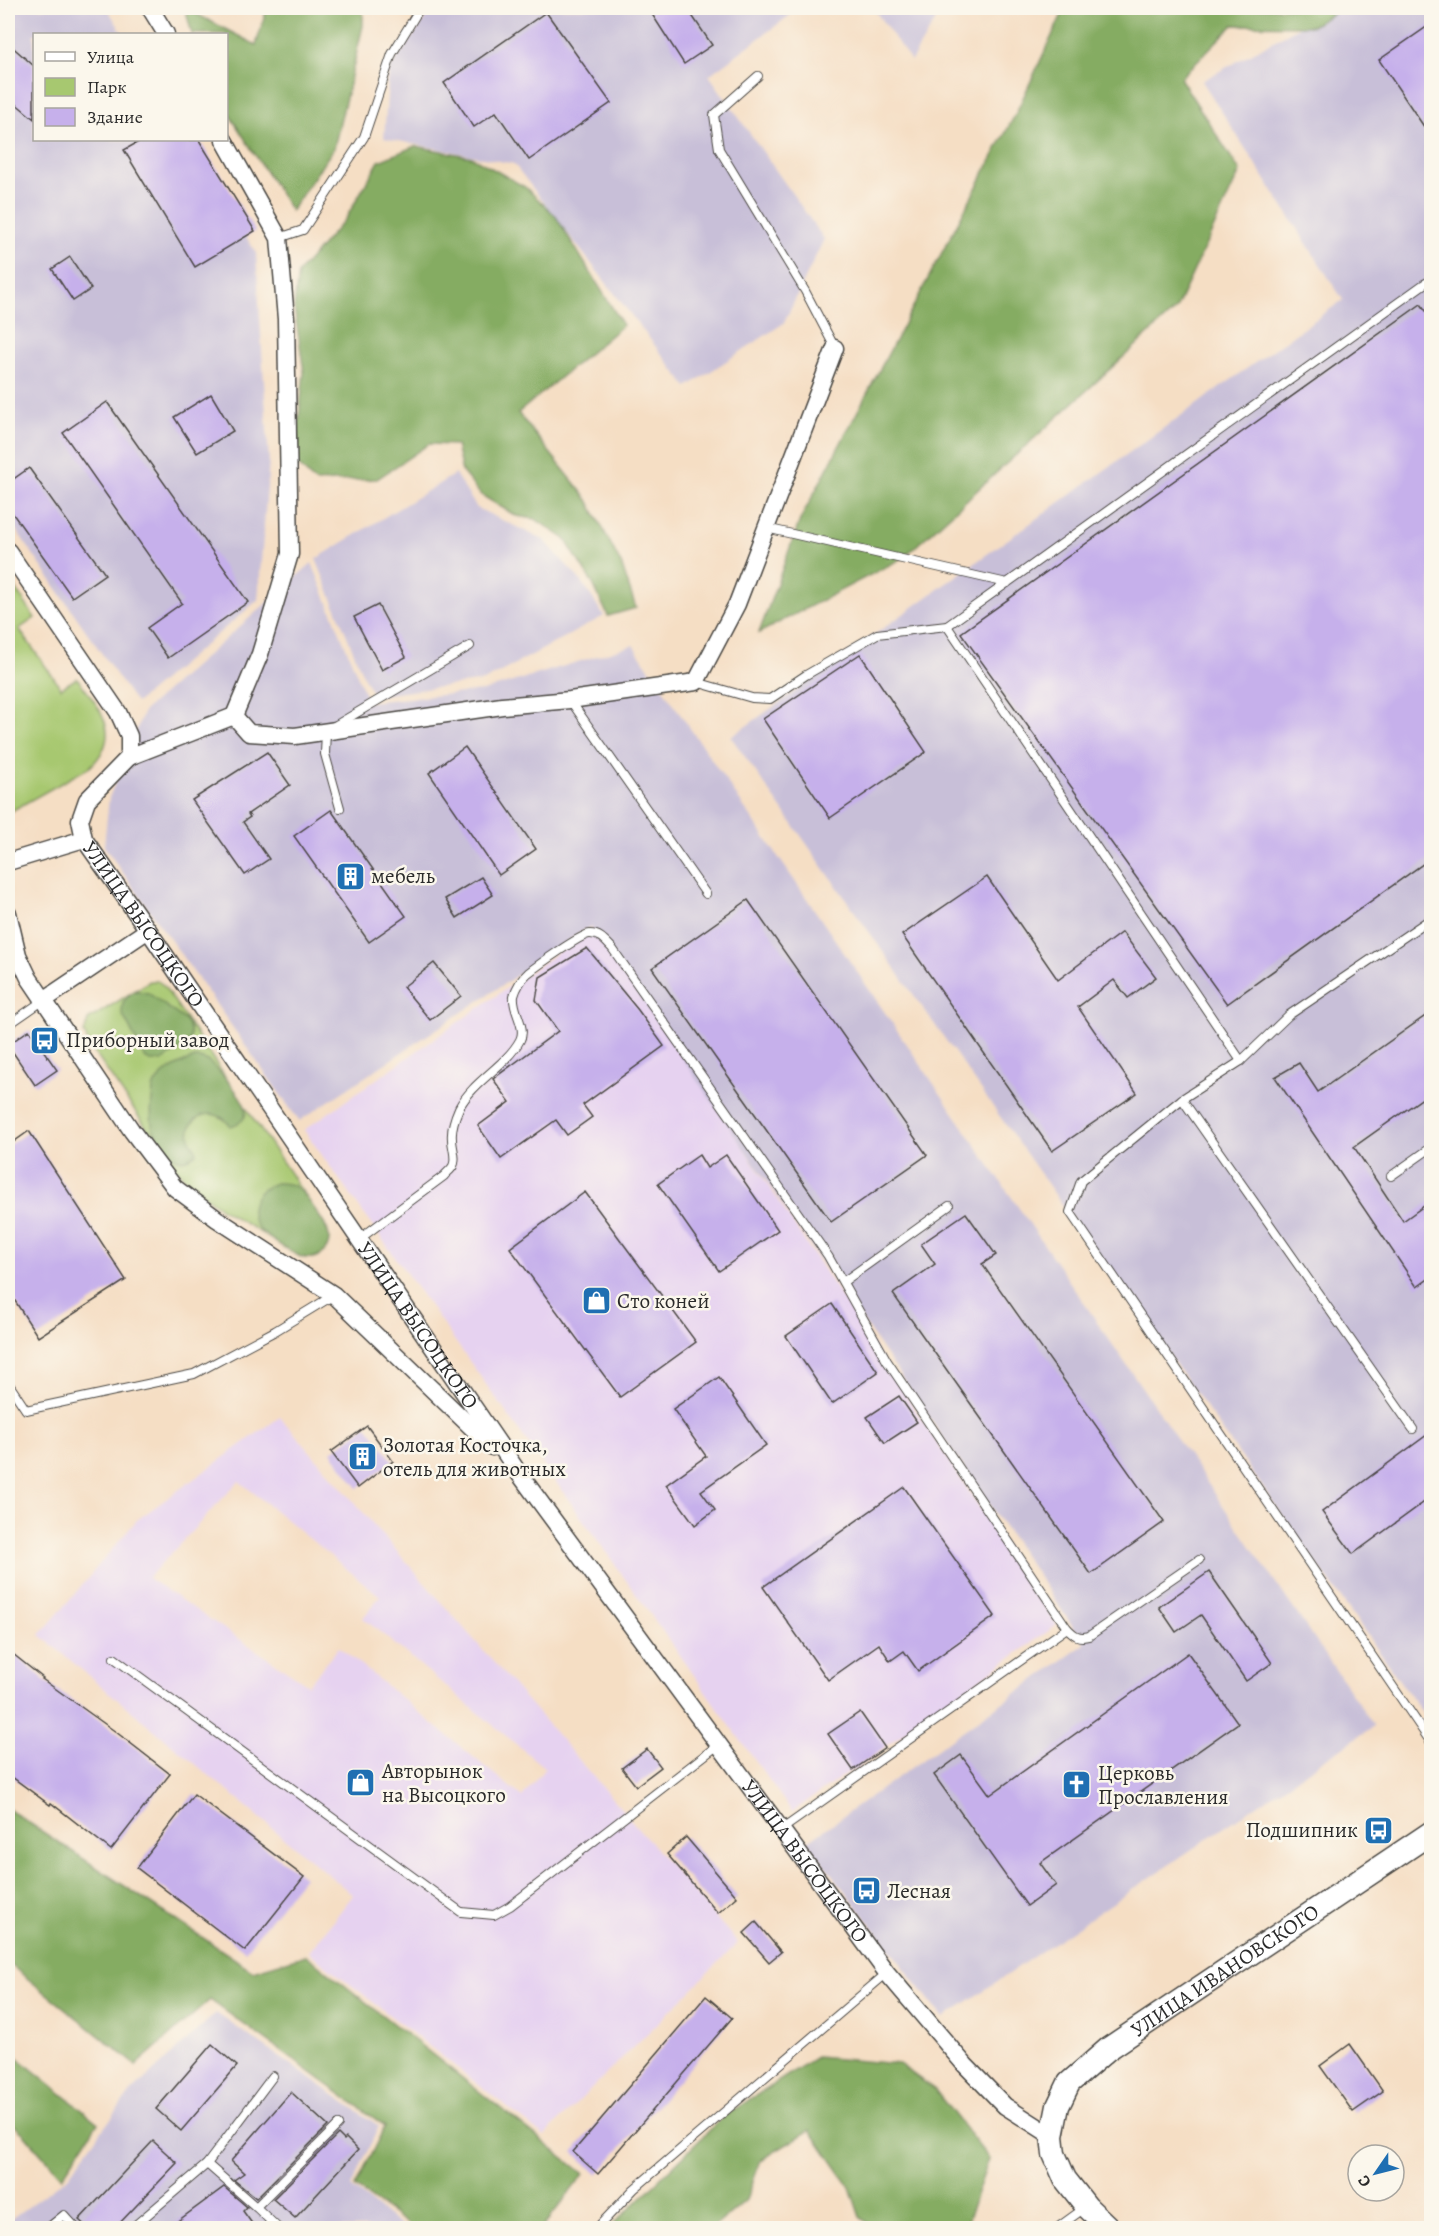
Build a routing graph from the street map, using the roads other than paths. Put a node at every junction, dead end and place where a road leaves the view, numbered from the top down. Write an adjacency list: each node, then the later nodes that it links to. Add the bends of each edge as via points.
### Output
1 (150, 8): 3 (street)
2 (420, 8): 6 (lane, via 392,54 364,137 303,230)
3 (165, 33)
4 (758, 76): 8 (lane, via 714,115 719,148)
5 (225, 141): 6 (street)
6 (279, 238): 16 (street, via 286,319 290,554 261,654)
7 (1431, 280): 11 (lane)
8 (835, 348): 9 (street)
9 (766, 528): 11 (lane); 14 (street, via 737,604)
10 (8, 552): 18 (street, via 118,712 129,736)
11 (1007, 583): 12 (lane)
12 (947, 626): 14 (lane, via 877,634 770,699 752,699); 29 (lane)
13 (470, 646): 17 (lane)
14 (696, 681): 15 (street)
15 (570, 700): 17 (street); 22 (lane)
16 (234, 716): 17 (street, via 249,732 295,736); 18 (street)
17 (326, 731): 19 (lane, via 325,754)
18 (129, 757): 20 (street, УЛИЦА ВЫСОЦКОГО, via 87,800 80,820)
19 (340, 808)
20 (84, 839): 21 (street); 25 (street, УЛИЦА ВЫСОЦКОГО)
21 (8, 862)
22 (706, 894)
23 (8, 913): 26 (street, УЛИЦА ВЫСОЦКОГО)
24 (1431, 918): 29 (lane, via 1289,1015)
25 (148, 930): 27 (street); 34 (street, УЛИЦА ВЫСОЦКОГО)
26 (13, 959): 27 (street, УЛИЦА ВЫСОЦКОГО)
27 (44, 1000): 28 (lane); 36 (street, УЛИЦА ВЫСОЦКОГО, via 132,1131 176,1188 225,1225)
28 (8, 1025)
29 (1241, 1060): 30 (lane)
30 (1182, 1099): 38 (lane); 43 (lane, via 1081,1181 1070,1212)
31 (1431, 1147): 32 (lane)
32 (1391, 1176)
33 (949, 1206): 35 (lane)
34 (358, 1240): 35 (lane, via 453,1166 452,1138 460,1107 522,1037 514,1010 518,986 527,974 588,934 601,936 612,948); 39 (street, УЛИЦА ВЫСОЦКОГО)
35 (843, 1282): 41 (lane, via 887,1361)
36 (334, 1295): 37 (lane, via 194,1374 26,1410); 39 (street, УЛИЦА ВЫСОЦКОГО)
37 (8, 1383)
38 (1413, 1429)
39 (518, 1472): 44 (street, УЛИЦА ВЫСОЦКОГО)
40 (1199, 1560): 41 (lane, via 1089,1636 1076,1636)
41 (1067, 1628): 45 (lane)
42 (114, 1658): 44 (lane, via 461,1912 494,1915 510,1906)
43 (1431, 1744)
44 (718, 1745): 45 (street, УЛИЦА ВЫСОЦКОГО)
45 (781, 1830): 47 (street, УЛИЦА ВЫСОЦКОГО)
46 (1431, 1832): 50 (main road, УЛИЦА ИВАНОВСКОГО, via 1085,2067 1069,2082 1061,2098)
47 (887, 1973): 50 (street, УЛИЦА ВЫСОЦКОГО, via 1005,2106); 58 (lane, via 634,2189)
48 (273, 2076): 51 (lane)
49 (339, 2125): 52 (lane)
50 (1052, 2136): 53 (main road, via 1053,2154 1065,2179)
51 (207, 2164): 52 (lane); 57 (lane)
52 (256, 2207): 54 (lane)
53 (1087, 2207): 59 (lane); 60 (main road)
54 (272, 2227)
55 (48, 2229): 56 (lane, via 64,2215)
56 (76, 2229)
57 (132, 2229)
58 (597, 2229)
59 (1057, 2229)
60 (1109, 2229)

